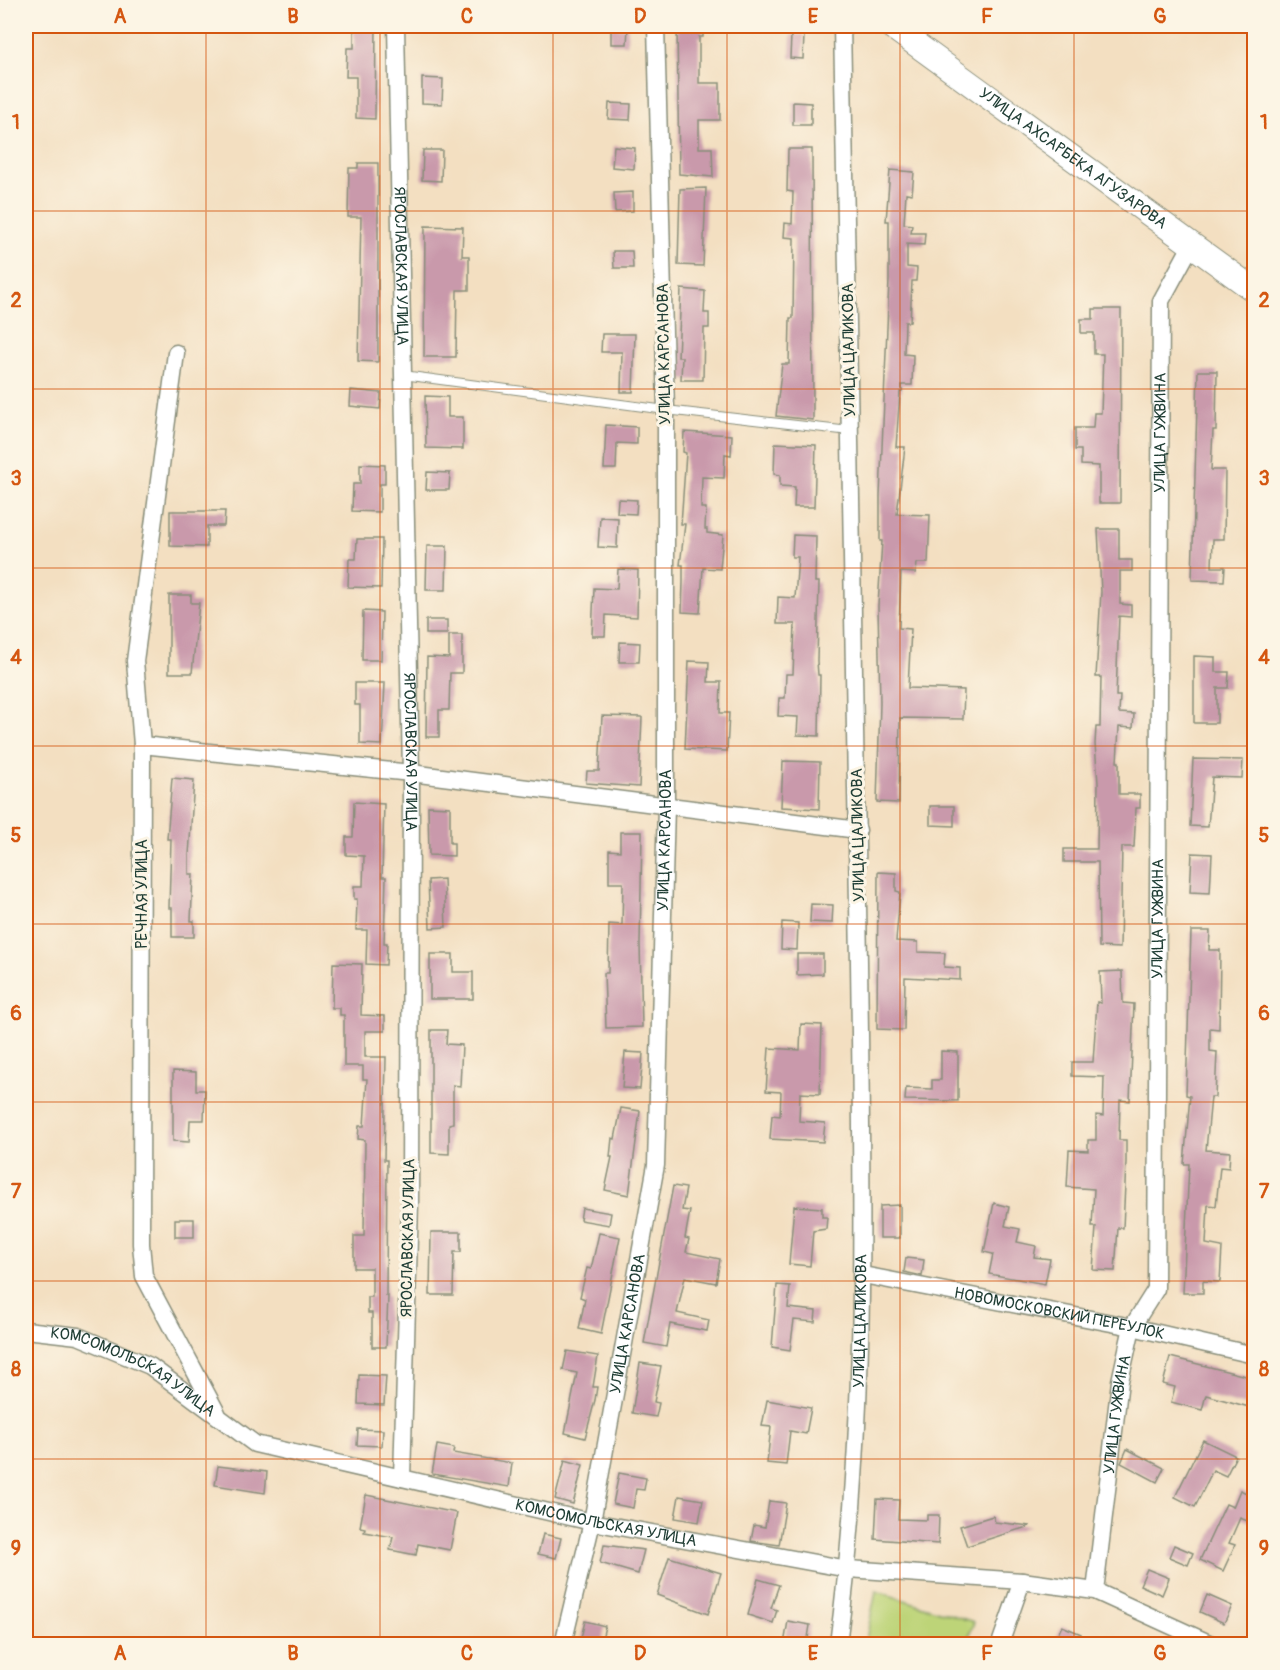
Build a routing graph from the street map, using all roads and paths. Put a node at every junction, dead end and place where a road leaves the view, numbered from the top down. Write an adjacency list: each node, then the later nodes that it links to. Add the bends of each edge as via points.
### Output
1 (396, 26): 8 (street, ЯРОСЛАВСКАЯ УЛИЦА)
2 (656, 26): 9 (street, УЛИЦА КАРСАНОВА)
3 (842, 26): 10 (street, УЛИЦА ЦАЛИКОВА)
4 (891, 26): 5 (street, УЛИЦА АХСАРБЕКА АГУЗАРОВА)
5 (1192, 244): 6 (street, УЛИЦА АХСАРБЕКА АГУЗАРОВА); 16 (street, УЛИЦА ГУЖВИНА, via 1161,301 1156,1289)
6 (1254, 290)
7 (176, 353): 11 (street, РЕЧНАЯ УЛИЦА, via 135,661)
8 (403, 375): 9 (lane); 12 (street, ЯРОСЛАВСКАЯ УЛИЦА)
9 (666, 410): 10 (lane); 13 (street, УЛИЦА КАРСАНОВА)
10 (850, 431): 14 (street, УЛИЦА ЦАЛИКОВА)
11 (142, 745): 12 (street); 19 (street, РЕЧНАЯ УЛИЦА, via 144,1276)
12 (411, 773): 13 (street); 20 (street, ЯРОСЛАВСКАЯ УЛИЦА, via 410,1203)
13 (666, 807): 14 (street); 21 (street, УЛИЦА КАРСАНОВА, via 656,1165)
14 (858, 830): 15 (street, УЛИЦА ЦАЛИКОВА)
15 (863, 1275): 16 (street, НОВОМОСКОВСКИЙ ПЕРЕУЛОК); 22 (street, УЛИЦА ЦАЛИКОВА)
16 (1132, 1327): 18 (street, НОВОМОСКОВСКИЙ ПЕРЕУЛОК); 24 (street, УЛИЦА ГУЖВИНА, via 1120,1381)
17 (26, 1330): 19 (street, КОМСОМОЛЬСКАЯ УЛИЦА, via 78,1336 150,1366)
18 (1254, 1355)
19 (220, 1419): 20 (street, КОМСОМОЛЬСКАЯ УЛИЦА, via 255,1444)
20 (402, 1478): 21 (street, КОМСОМОЛЬСКАЯ УЛИЦА)
21 (592, 1522): 22 (street, КОМСОМОЛЬСКАЯ УЛИЦА); 25 (street, УЛИЦА КАРСАНОВА)
22 (848, 1569): 23 (street, КОМСОМОЛЬСКАЯ УЛИЦА); 26 (street, УЛИЦА ЦАЛИКОВА)
23 (1022, 1581): 24 (street, КОМСОМОЛЬСКАЯ УЛИЦА); 27 (street)
24 (1095, 1591): 28 (street, КОМСОМОЛЬСКАЯ УЛИЦА)
25 (563, 1644)
26 (838, 1644)
27 (1000, 1644)
28 (1211, 1644)

